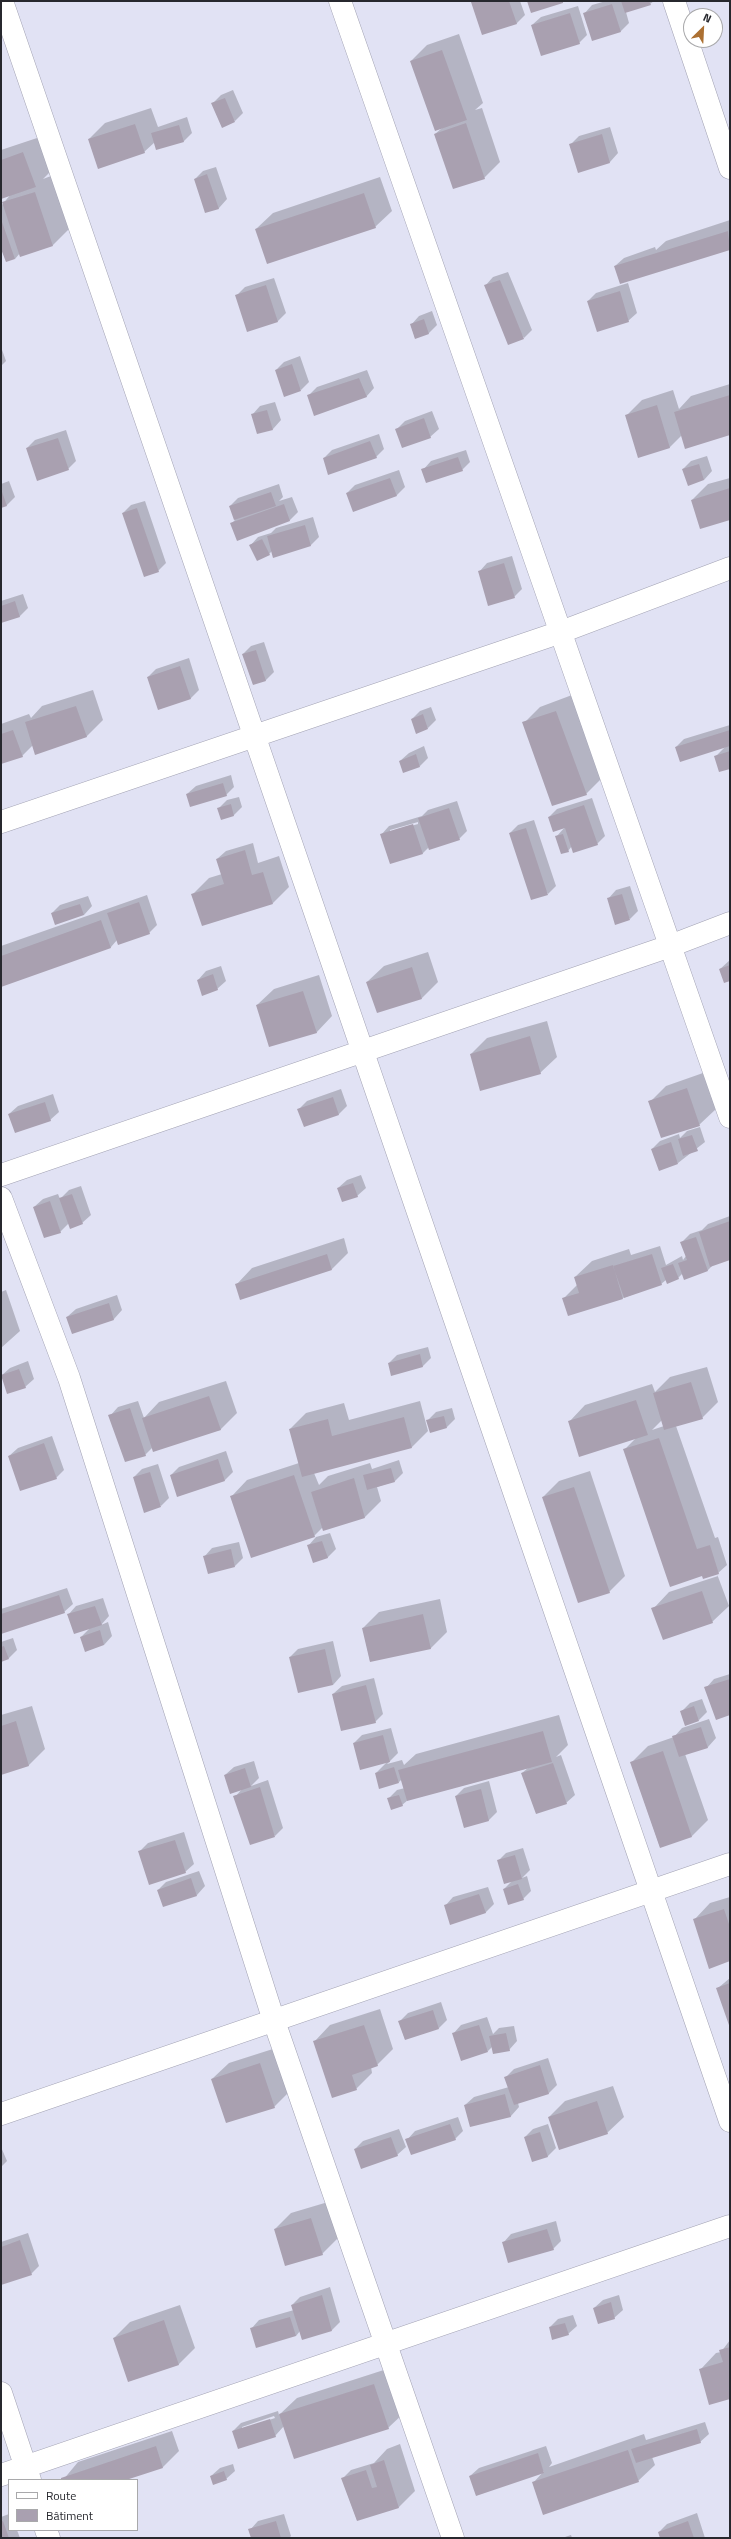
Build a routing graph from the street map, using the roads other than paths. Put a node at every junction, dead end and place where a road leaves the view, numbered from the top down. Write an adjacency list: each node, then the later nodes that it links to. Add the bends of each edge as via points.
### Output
1 (2, 1): 7 (street)
2 (340, 1): 6 (street)
3 (674, 1): 4 (street)
4 (730, 168)
5 (730, 568): 6 (street)
6 (561, 632): 7 (street); 10 (street)
7 (254, 737): 8 (street); 11 (street)
8 (1, 822)
9 (730, 923): 10 (street)
10 (670, 946): 11 (street); 12 (street)
11 (362, 1051): 13 (street); 16 (street)
12 (730, 1117)
13 (1, 1175)
14 (1, 1198): 17 (street, via 70,1378)
15 (730, 1864): 16 (street)
16 (651, 1892): 17 (street); 19 (street)
17 (274, 2021): 18 (street); 21 (street)
18 (1, 2114)
19 (730, 2121)
20 (730, 2226): 21 (street)
21 (386, 2344): 23 (street); 25 (street)
22 (1, 2393): 23 (street)
23 (28, 2474): 24 (street)
24 (1, 2475)
25 (452, 2538)

